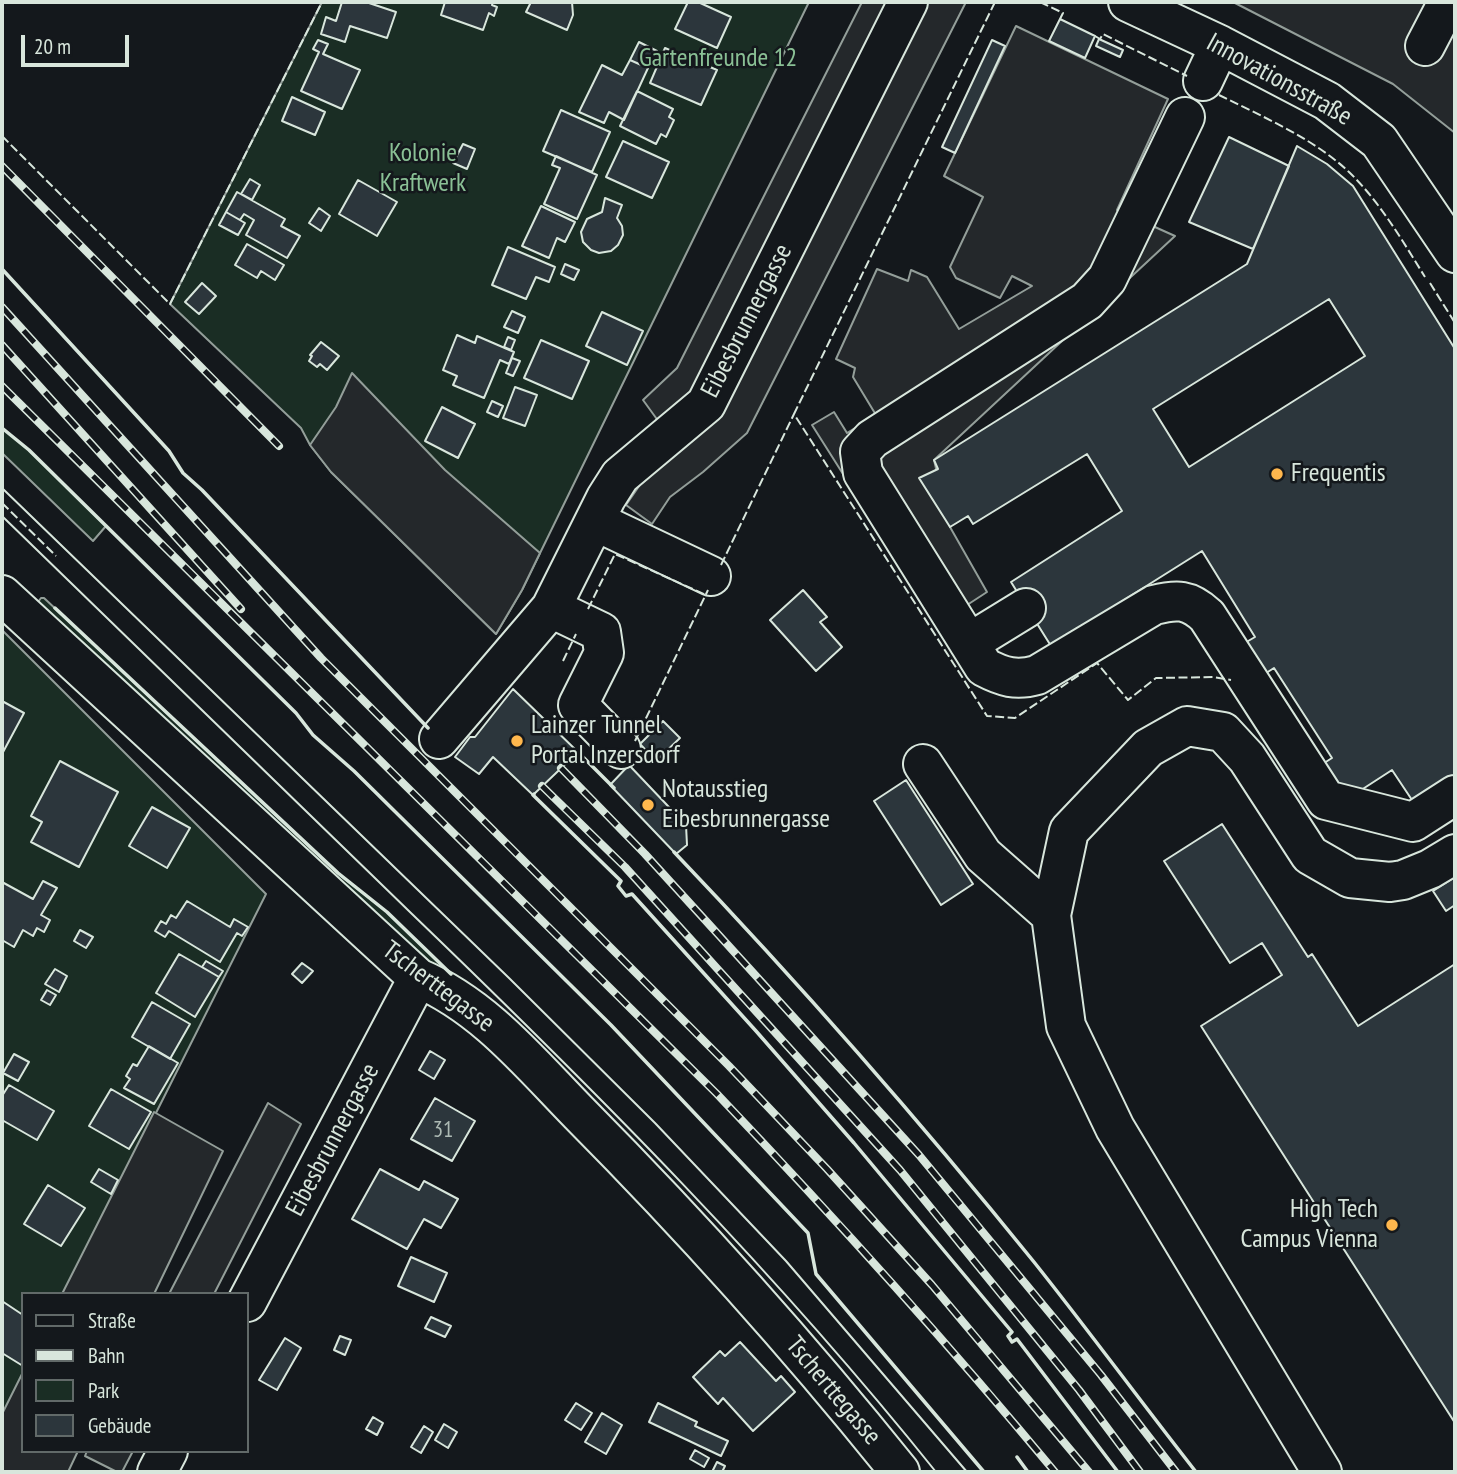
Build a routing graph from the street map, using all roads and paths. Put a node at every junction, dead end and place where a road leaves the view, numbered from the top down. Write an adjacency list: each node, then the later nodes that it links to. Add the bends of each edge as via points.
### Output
1 (908, 2): 9 (street, Eibesbrunnergasse, via 706,404 620,476)
2 (1128, 2): 4 (street, Innovationsstraße)
3 (1448, 2): 5 (street)
4 (1220, 45): 6 (street); 8 (street, Innovationsstraße, via 1327,101 1380,141)
5 (1425, 46)
6 (1203, 81)
7 (1185, 117): 14 (street, via 1107,279 1087,301 872,439 860,452 863,473)
8 (1455, 253)
9 (595, 521): 10 (street); 12 (street, Eibesbrunnergasse)
10 (711, 576)
11 (2, 595): 21 (street, Tscherttegasse)
12 (551, 608): 15 (street, Eibesbrunnergasse); 16 (street, via 601,632 604,653 578,705)
13 (1026, 608): 14 (street)
14 (970, 643): 18 (street, via 984,667 1003,677 1022,679 1037,675 1154,605 1175,599 1198,607 1207,616 1326,800 1413,822)
15 (439, 738)
16 (621, 749)
17 (923, 764): 20 (street, via 984,855)
18 (1455, 795)
19 (1455, 854): 20 (street, via 1430,869 1390,883 1350,878 1310,855 1248,758 1223,732 1187,726 1148,748 1069,831)
20 (1051, 915): 26 (street, via 1066,1026 1115,1128)
21 (418, 978): 22 (street, Eibesbrunnergasse); 25 (street, Tscherttegasse, via 457,997 490,1023 667,1202 817,1369)
22 (248, 1300)
23 (167, 1453): 24 (street)
24 (157, 1472)
25 (900, 1472)
26 (1322, 1472)

